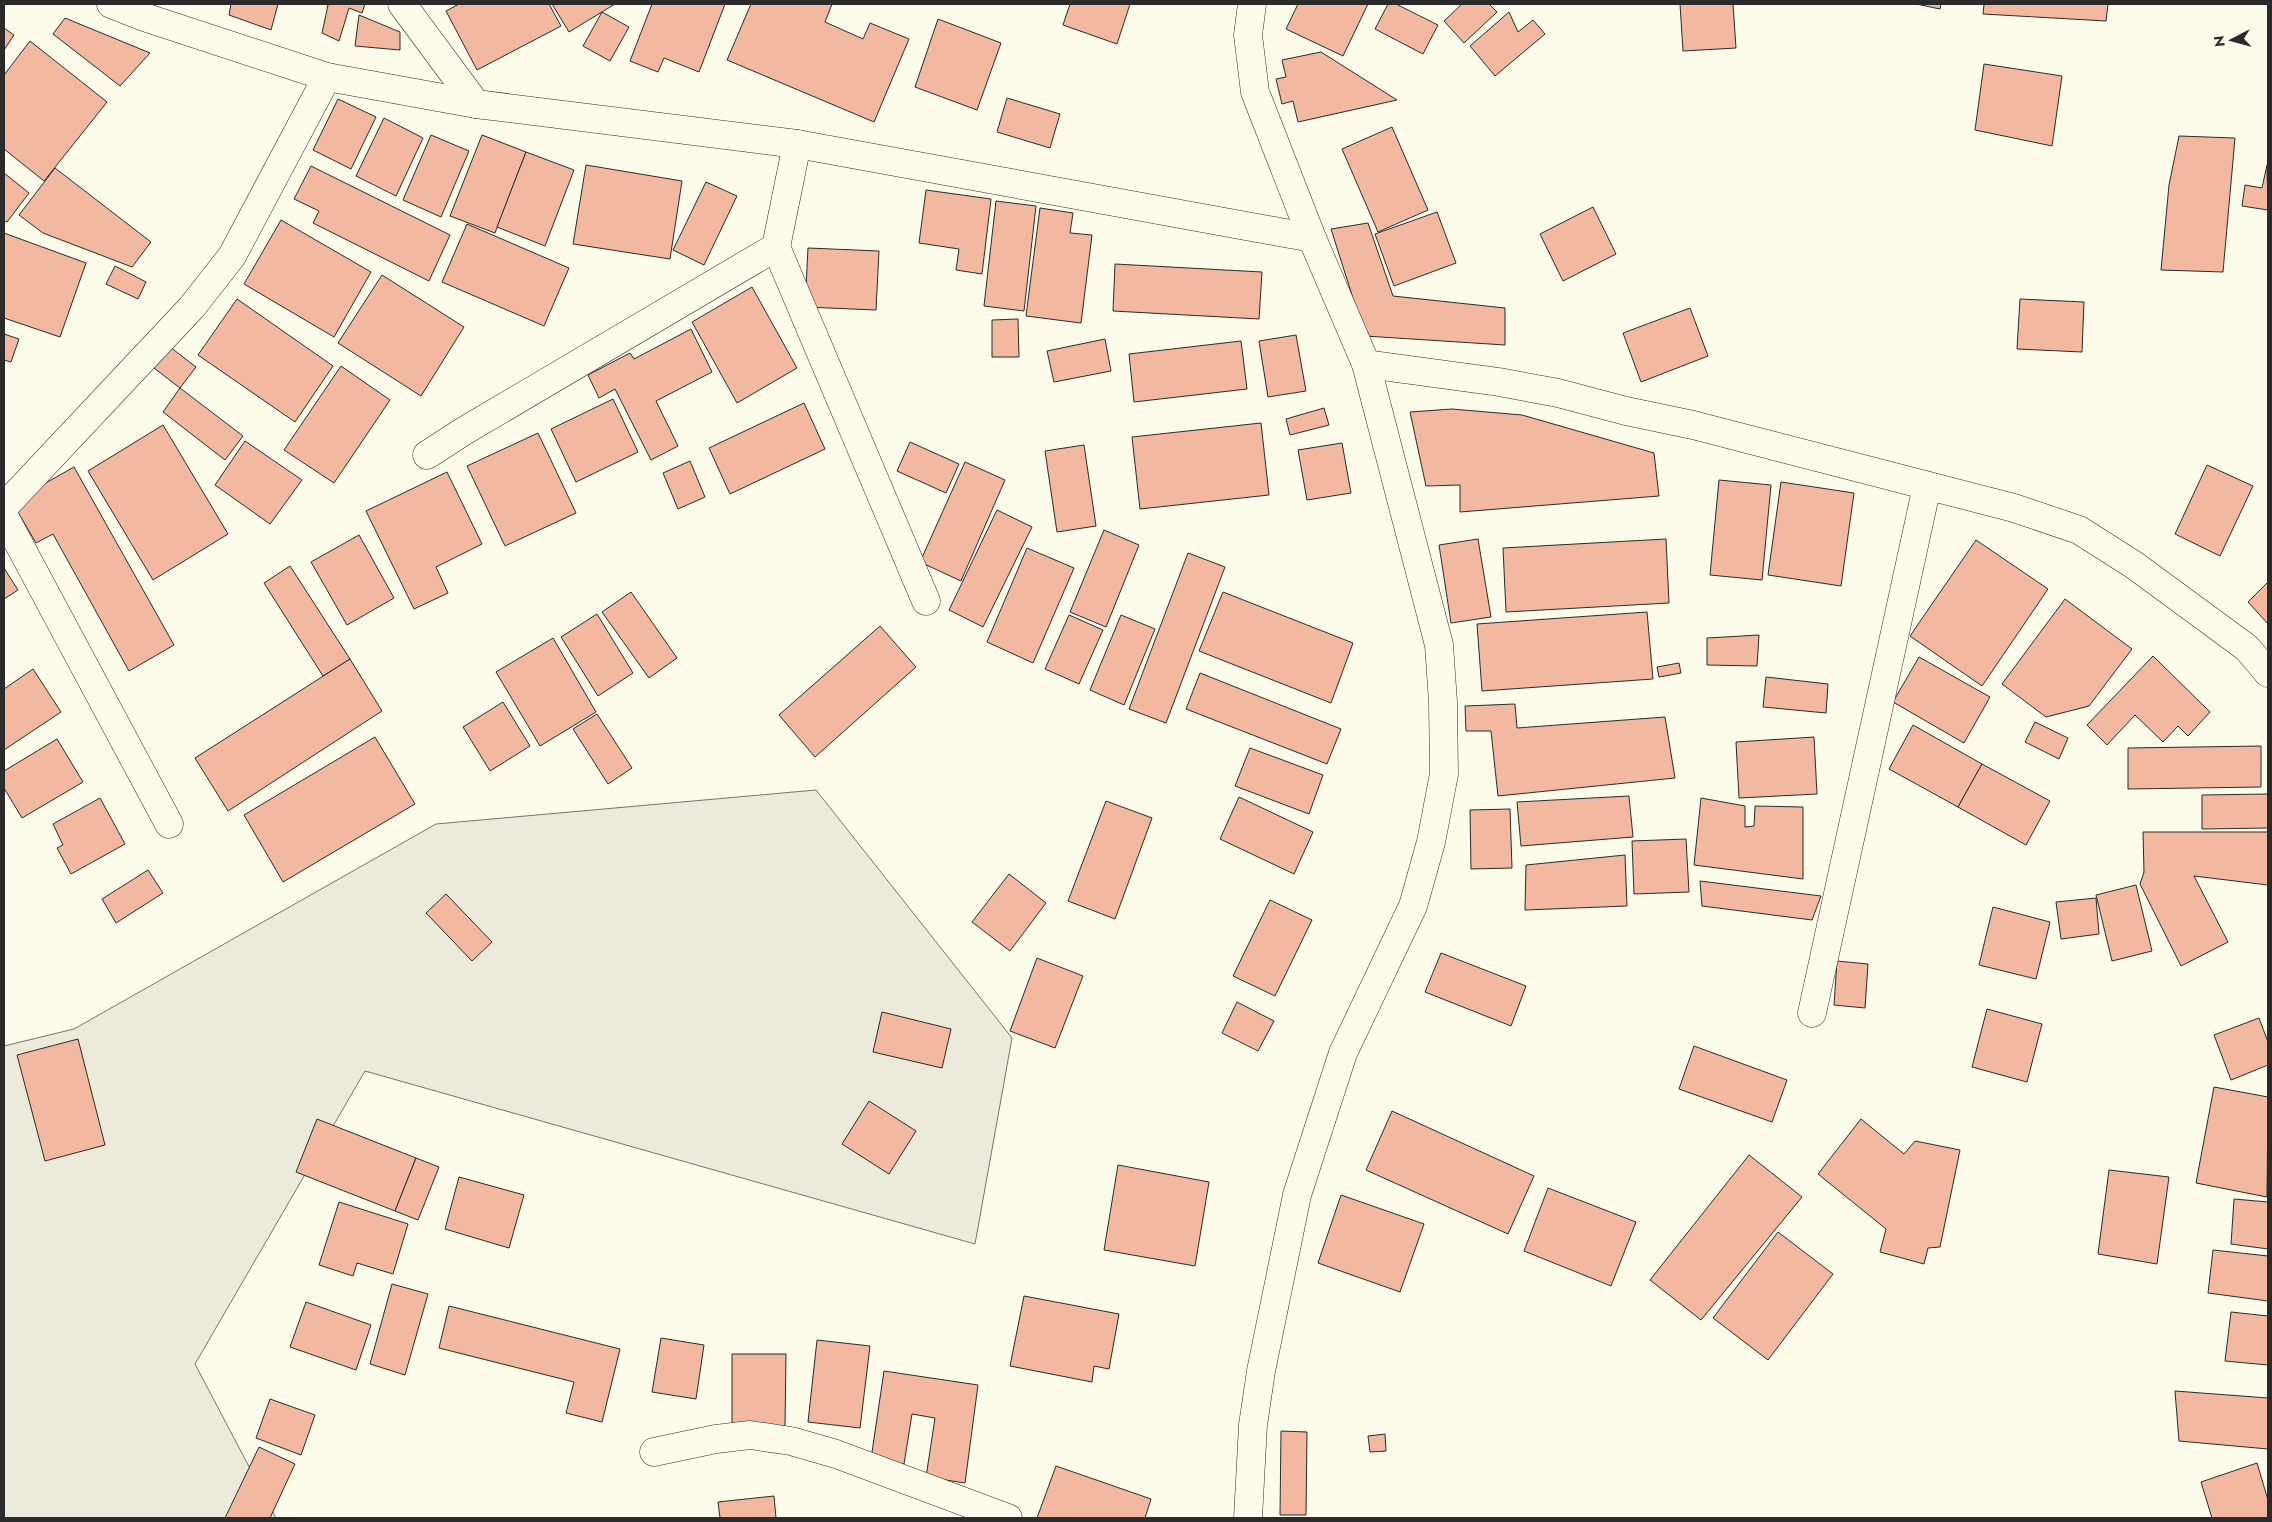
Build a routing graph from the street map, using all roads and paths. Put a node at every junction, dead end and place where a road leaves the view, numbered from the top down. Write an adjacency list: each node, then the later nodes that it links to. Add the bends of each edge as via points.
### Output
1 (111, 4): 4 (street)
2 (402, 4): 5 (street)
3 (1252, 4): 7 (street, via 1248,35 1255,92)
4 (327, 77): 5 (street); 12 (street, via 232,256 192,307)
5 (476, 104): 6 (street)
6 (797, 144): 7 (street); 8 (street)
7 (1312, 238): 9 (street)
8 (776, 247): 10 (street); 14 (street)
9 (1366, 364): 11 (street, via 1558,393); 20 (street, via 1439,645 1444,774 1431,842 1413,906 1343,1053 1297,1195 1260,1371 1253,1425)
10 (427, 455)
11 (1927, 486): 15 (street, via 2014,508 2079,530 2134,565 2246,648); 17 (street)
12 (4, 507)
13 (4, 516): 16 (street)
14 (926, 602)
15 (2268, 673)
16 (169, 824)
17 (1812, 1013)
18 (654, 1452): 19 (street, via 750,1435 791,1441 836,1454)
19 (1008, 1518)
20 (1248, 1518)

